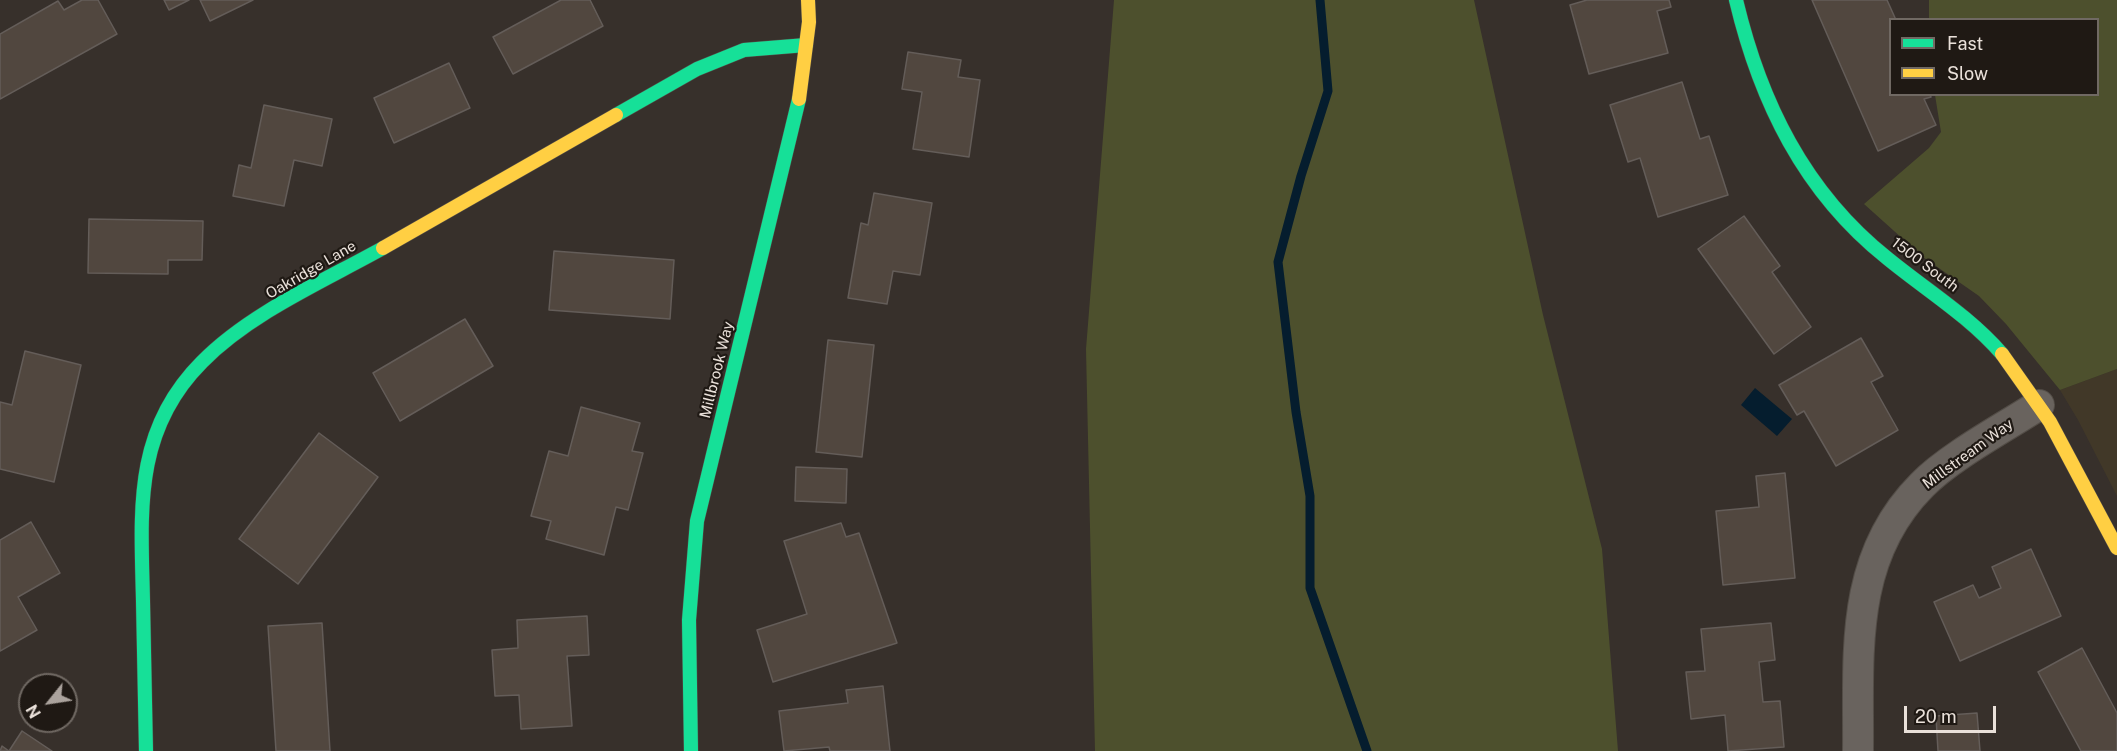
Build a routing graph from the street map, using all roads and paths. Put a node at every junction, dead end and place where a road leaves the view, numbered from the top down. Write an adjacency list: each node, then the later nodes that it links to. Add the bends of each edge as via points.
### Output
1 (808, 0): 3 (street, Millbrook Way)
2 (1736, 0): 4 (street, 1500 South, via 1746,46 1770,111 1801,166 1836,211 1872,246 1975,326 2001,353)
3 (806, 45): 6 (street, Oakridge Lane, via 744,50 697,69 249,324 218,345 191,371 169,402 143,471); 7 (street, Millbrook Way, via 798,104 697,521 689,620)
4 (2039, 405): 5 (street, 1500 South, via 2076,466); 8 (street, Millstream Way, via 1923,484 1882,543 1860,613)
5 (2117, 548)
6 (146, 751)
7 (691, 751)
8 (1858, 751)

